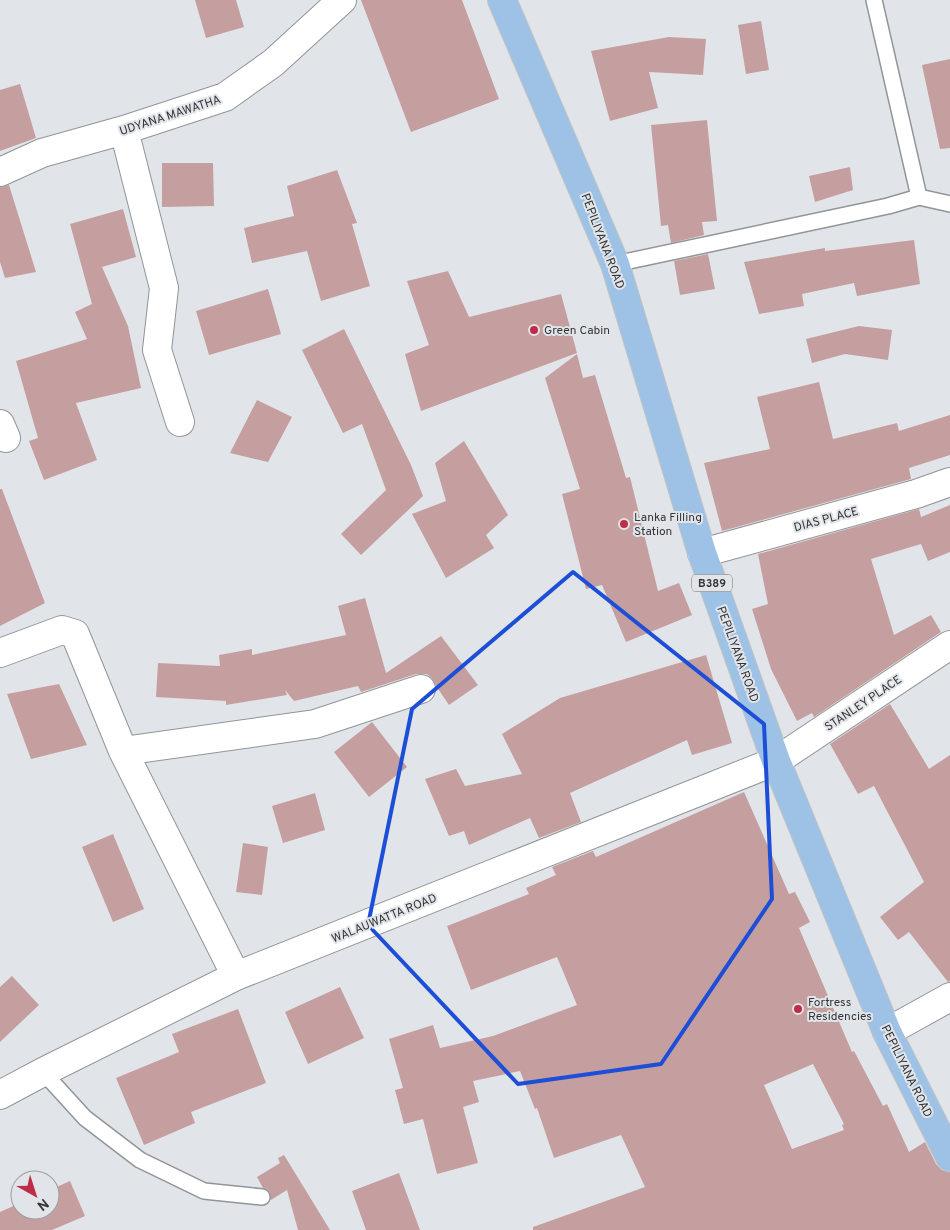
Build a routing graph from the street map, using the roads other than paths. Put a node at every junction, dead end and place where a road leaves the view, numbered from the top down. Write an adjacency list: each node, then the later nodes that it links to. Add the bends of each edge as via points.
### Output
1 (342, 0): 4 (street, UDYANA MAWATHA, via 273,63 225,97)
2 (502, 0): 8 (main road, PEPILIYANA ROAD / B389)
3 (874, 0): 6 (lane)
4 (124, 130): 5 (street, UDYANA MAWATHA, via 42,152); 9 (street, via 164,288 157,350)
5 (0, 172)
6 (919, 197): 7 (lane); 8 (lane)
7 (950, 204)
8 (615, 264): 11 (main road, PEPILIYANA ROAD / B389)
9 (180, 422)
10 (950, 482): 11 (street, DIAS PLACE)
11 (702, 553): 16 (main road, PEPILIYANA ROAD / B389)
12 (950, 645): 16 (street, STANLEY PLACE)
13 (0, 653): 15 (street, via 62,630 74,634)
14 (421, 689): 15 (street, via 315,724)
15 (123, 751): 17 (street)
16 (776, 761): 17 (street, WALAUWATTA ROAD); 19 (main road, PEPILIYANA ROAD / B389)
17 (236, 976): 20 (street, WALAUWATTA ROAD)
18 (950, 997): 19 (street)
19 (887, 1032): 22 (main road, PEPILIYANA ROAD / B389)
20 (43, 1072): 21 (street, WALAUWATTA ROAD); 23 (lane, via 84,1118 140,1160 204,1191)
21 (0, 1095)
22 (950, 1157)
23 (262, 1196)

